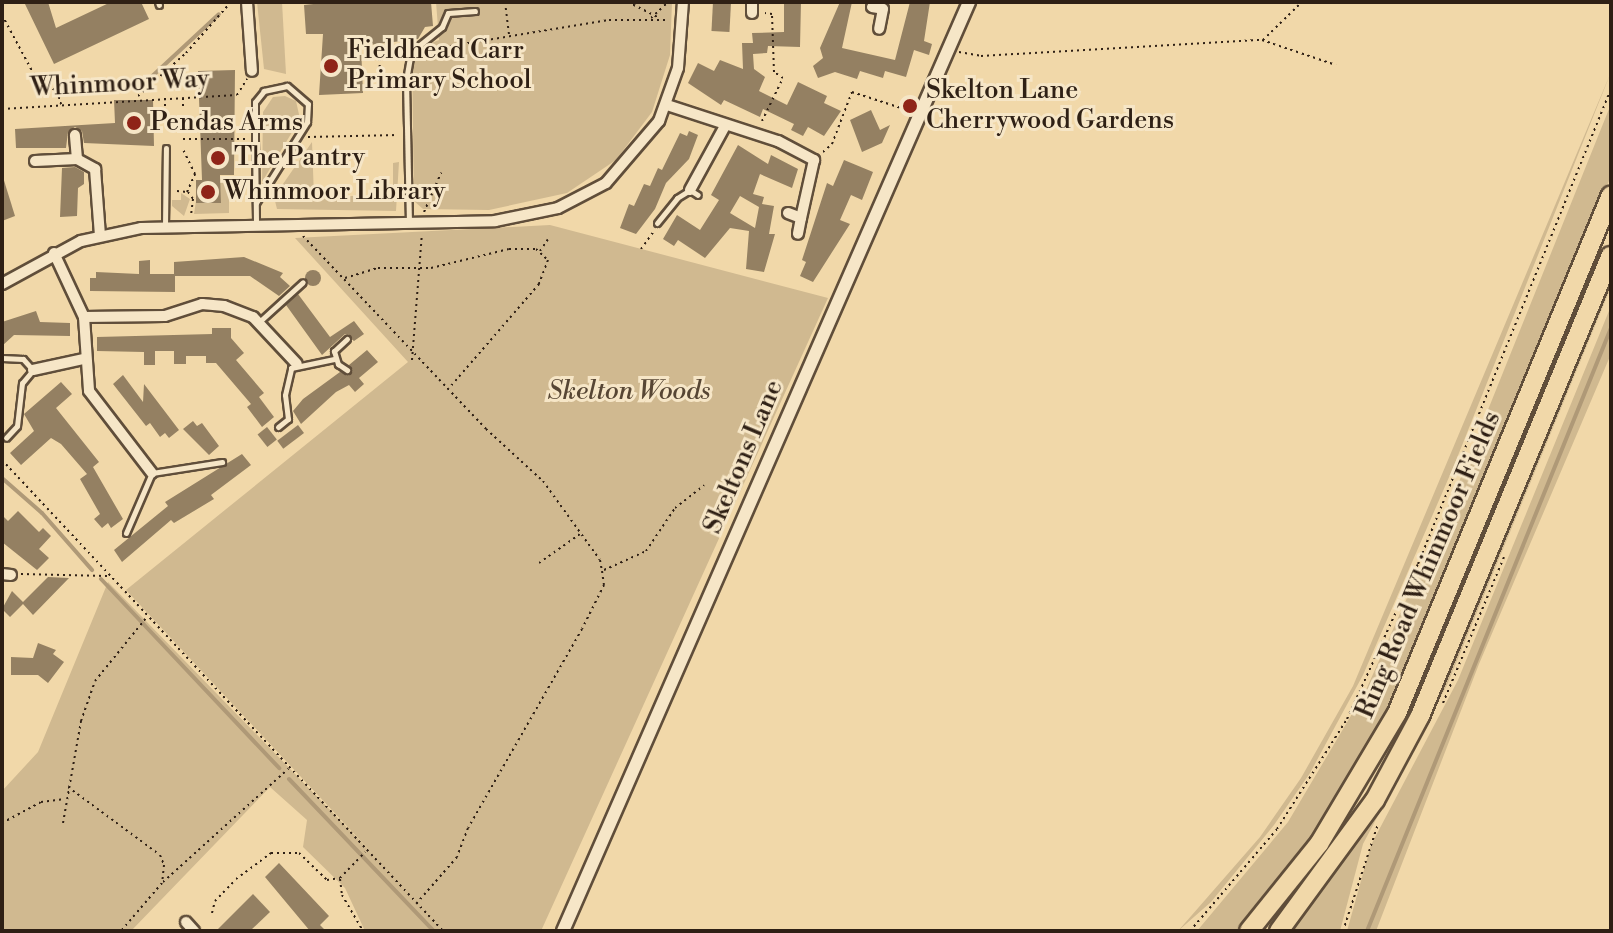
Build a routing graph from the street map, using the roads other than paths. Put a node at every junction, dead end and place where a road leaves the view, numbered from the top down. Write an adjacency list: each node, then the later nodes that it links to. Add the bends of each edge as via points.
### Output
1 (247, 2): 7 (street)
2 (683, 2): 10 (street, via 678,68)
3 (969, 2): 47 (street, Skeltons Lane)
4 (880, 6): 6 (street)
5 (475, 11): 8 (lane, via 448,13 442,27 411,52)
6 (879, 29)
7 (252, 71)
8 (406, 80): 9 (lane); 22 (lane)
9 (381, 82)
10 (667, 105): 11 (street); 22 (street, via 637,153 606,183 572,202 521,217)
11 (725, 126): 16 (street); 20 (street, via 757,133 814,160)
12 (75, 135): 14 (street)
13 (166, 148): 24 (lane)
14 (77, 159): 15 (street); 26 (street, via 95,169)
15 (35, 161)
16 (694, 192): 21 (lane)
17 (1611, 195): 48 (highway, Ring Road Whinmoor Fields, via 1397,713 1319,844)
18 (256, 203): 18 (lane, via 255,102 264,91 287,86 308,104 307,122); 23 (lane)
19 (788, 213): 20 (street)
20 (801, 218): 25 (street)
21 (657, 223)
22 (409, 224): 23 (street)
23 (256, 225): 24 (street)
24 (165, 227): 26 (street)
25 (798, 234)
26 (100, 235): 27 (street)
27 (54, 253): 30 (street); 31 (street)
28 (1611, 256): 49 (highway, Ring Road Whinmoor Fields, via 1420,716 1351,837)
29 (303, 282): 32 (lane)
30 (2, 284)
31 (84, 317): 32 (street, via 165,316 202,304 224,306); 35 (street)
32 (258, 322): 37 (street)
33 (347, 339): 36 (lane, via 334,351)
34 (2, 358): 38 (lane, via 23,359)
35 (83, 359): 38 (street); 43 (street, via 89,391)
36 (334, 359): 37 (lane); 39 (lane)
37 (297, 364): 40 (lane, via 287,382 288,419)
38 (33, 370): 41 (lane, via 22,383 17,426)
39 (347, 370)
40 (278, 427)
41 (6, 438)
42 (222, 462): 43 (lane)
43 (152, 473): 44 (lane)
44 (126, 533)
45 (186, 922): 46 (street)
46 (194, 931)
47 (563, 931)
48 (1249, 931)
49 (1279, 931)

